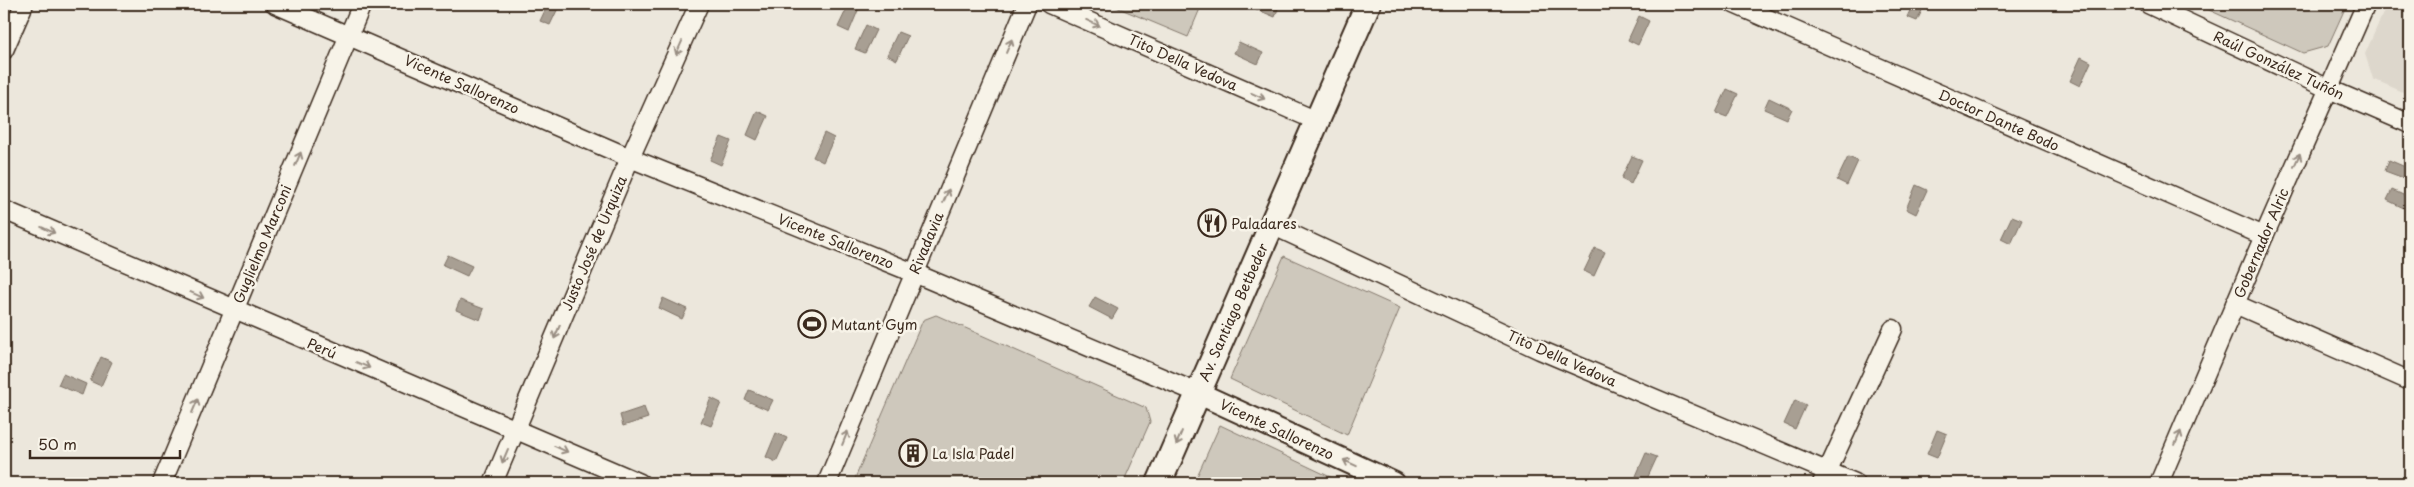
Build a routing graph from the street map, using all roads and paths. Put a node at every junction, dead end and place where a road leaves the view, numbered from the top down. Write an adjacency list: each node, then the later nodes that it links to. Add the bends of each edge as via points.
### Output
1 (24, 4): 12 (street)
2 (276, 4): 11 (street, Vicente Sallorenzo)
3 (362, 4): 11 (street, Guglielmo Marconi)
4 (699, 4): 16 (street, Justo José de Urquiza, one-way to 16)
5 (1027, 4): 20 (street, Rivadavia, one-way to 5)
6 (1049, 4): 14 (street, Tito Della Vedova, one-way to 14)
7 (1368, 4): 14 (main road, Av. Santiago Betbeder)
8 (1734, 4): 19 (street, Doctor Dante Bodo)
9 (2148, 4): 13 (street, Raúl González Tuñón)
10 (2366, 4): 13 (street, Gobernador Alric)
11 (349, 35): 16 (street, Vicente Sallorenzo); 22 (street, Guglielmo Marconi, one-way to 11)
12 (4, 50)
13 (2329, 89): 15 (street, Raúl González Tuñón); 19 (street, Gobernador Alric, one-way to 13)
14 (1316, 121): 18 (main road, Av. Santiago Betbeder)
15 (2410, 124)
16 (630, 158): 20 (street, Vicente Sallorenzo); 26 (street, Justo José de Urquiza, one-way to 26)
17 (4, 210): 22 (street, Perú, one-way to 22)
18 (1272, 225): 25 (main road, Av. Santiago Betbeder); 27 (street, Tito Della Vedova)
19 (2264, 236): 21 (street, Gobernador Alric)
20 (914, 273): 25 (street, Vicente Sallorenzo); 31 (street, Rivadavia, one-way to 20)
21 (2235, 304): 24 (street); 35 (street, Gobernador Alric, one-way to 21)
22 (234, 311): 26 (street, Perú, one-way to 26); 28 (street, Guglielmo Marconi, one-way to 22)
23 (1894, 329): 27 (street)
24 (2410, 381)
25 (1198, 393): 32 (main road, Av. Santiago Betbeder, one-way to 32); 33 (street, Vicente Sallorenzo, one-way to 25)
26 (516, 429): 29 (street, Justo José de Urquiza, one-way to 29); 30 (street, Perú, one-way to 30)
27 (1824, 478): 34 (street, Tito Della Vedova)
28 (162, 483)
29 (493, 483)
30 (640, 483)
31 (827, 483)
32 (1159, 483)
33 (1394, 483)
34 (1855, 483)
35 (2159, 483)

